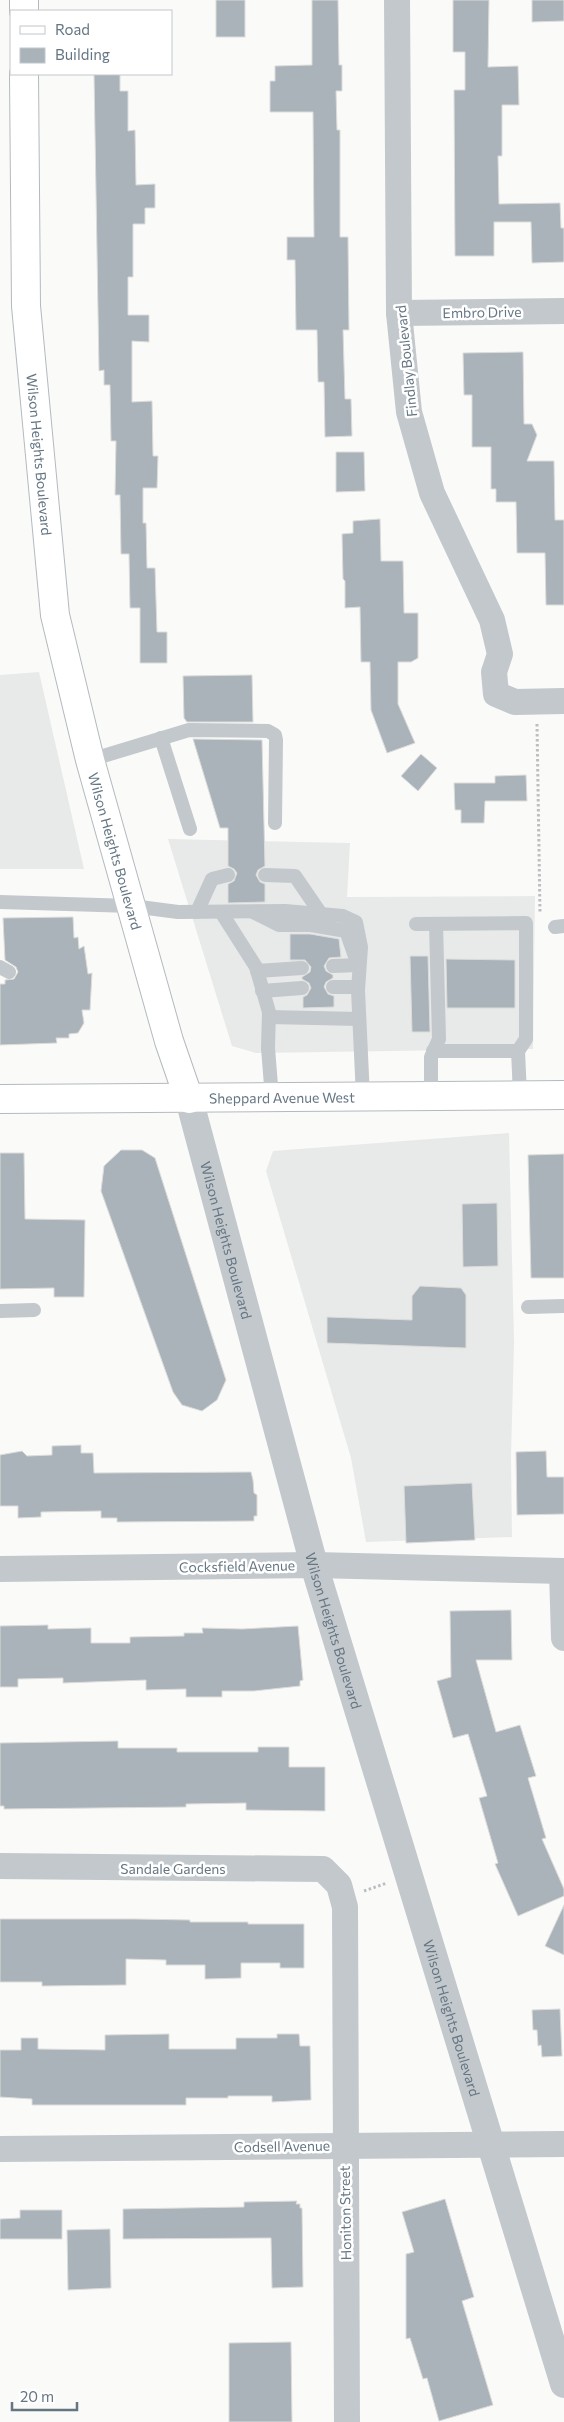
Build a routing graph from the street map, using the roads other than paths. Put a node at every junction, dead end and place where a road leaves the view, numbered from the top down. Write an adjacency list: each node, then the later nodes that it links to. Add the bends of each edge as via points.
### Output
1 (397, 0): 4 (street, Findlay Boulevard)
2 (24, 75): 7 (main road, Wilson Heights Boulevard, via 26,306 55,615)
3 (564, 311): 4 (street, Embro Drive)
4 (400, 313): 5 (street, Findlay Boulevard, via 409,412 432,494 492,620 500,654 494,672 496,694 515,702)
5 (564, 701)
6 (161, 738): 7 (lane); 8 (lane, via 189,730 272,732 276,740); 9 (lane)
7 (90, 760): 13 (main road, Wilson Heights Boulevard)
8 (276, 823)
9 (190, 829)
10 (228, 875): 14 (lane, via 212,879)
11 (265, 875): 17 (lane, via 295,876)
12 (0, 902): 13 (lane)
13 (132, 906): 14 (lane); 38 (main road, Wilson Heights Boulevard)
14 (197, 912): 15 (lane)
15 (221, 912): 16 (lane); 23 (lane)
16 (253, 912): 17 (lane); 20 (lane, via 279,925 346,930)
17 (322, 914): 20 (lane, via 343,916 356,922 361,947)
18 (416, 924): 19 (lane)
19 (436, 924): 30 (lane, via 526,923 526,1039); 31 (lane, via 439,1039)
20 (358, 965): 21 (lane); 25 (lane)
21 (333, 966)
22 (302, 968): 23 (lane)
23 (257, 971): 27 (lane)
24 (333, 987): 25 (lane)
25 (358, 987): 29 (lane)
26 (302, 988): 27 (lane)
27 (262, 991): 28 (lane)
28 (268, 1017): 29 (lane); 36 (lane)
29 (358, 1019): 35 (lane)
30 (518, 1051): 31 (lane); 32 (lane)
31 (434, 1052): 34 (lane, via 431,1057)
32 (520, 1095): 33 (main road, Sheppard Avenue West); 34 (main road, Sheppard Avenue West)
33 (564, 1095)
34 (431, 1096): 35 (main road, Sheppard Avenue West)
35 (363, 1097): 36 (main road, Sheppard Avenue West)
36 (272, 1098): 38 (main road, Sheppard Avenue West)
37 (0, 1099): 38 (main road, Sheppard Avenue West)
38 (188, 1099): 43 (street, Wilson Heights Boulevard)
39 (564, 1306): 40 (lane)
40 (528, 1307)
41 (34, 1310): 42 (lane)
42 (0, 1311)
43 (314, 1565): 44 (street, Cocksfield Avenue); 45 (street, Cocksfield Avenue); 49 (street, Wilson Heights Boulevard)
44 (0, 1569)
45 (563, 1571): 46 (street)
46 (564, 1638)
47 (0, 1866): 48 (street, Sandale Gardens, via 323,1868)
48 (341, 1892): 51 (street, Honiton Street, via 344,1907)
49 (490, 2143): 50 (street, Codsell Avenue); 51 (street, Codsell Avenue); 53 (street, Wilson Heights Boulevard)
50 (564, 2144)
51 (344, 2145): 52 (street, Codsell Avenue); 54 (street, Honiton Street)
52 (0, 2149)
53 (564, 2384)
54 (347, 2422)

